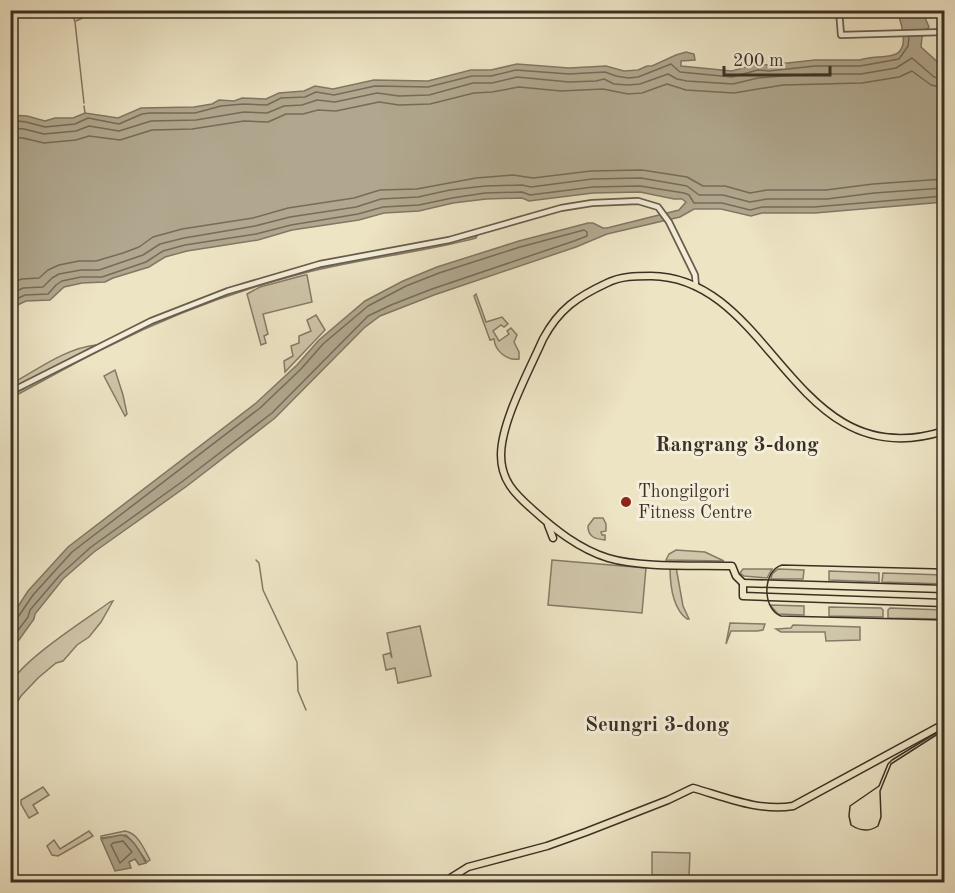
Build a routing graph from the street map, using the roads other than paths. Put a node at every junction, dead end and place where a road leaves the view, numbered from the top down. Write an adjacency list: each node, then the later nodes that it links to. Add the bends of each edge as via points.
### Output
1 (839, 10): 2 (street, via 841,35)
2 (945, 32)
3 (696, 287): 4 (street, via 695,275 658,207 638,201 561,208 449,240 370,254 228,291 159,317); 5 (main road, via 737,317 816,403 840,421 890,438); 6 (main road, via 671,278 627,277 591,291 555,319 503,436 501,455 504,476 514,494)
4 (10, 392)
5 (945, 431)
6 (542, 518): 7 (main road); 8 (main road, via 581,547 609,559 732,566)
7 (553, 538)
8 (744, 583): 9 (main road); 10 (main road, via 743,596)
9 (945, 589)
10 (945, 603)
11 (945, 724): 12 (main road, via 793,806 761,806 693,788 547,846 468,867)
12 (444, 882)

